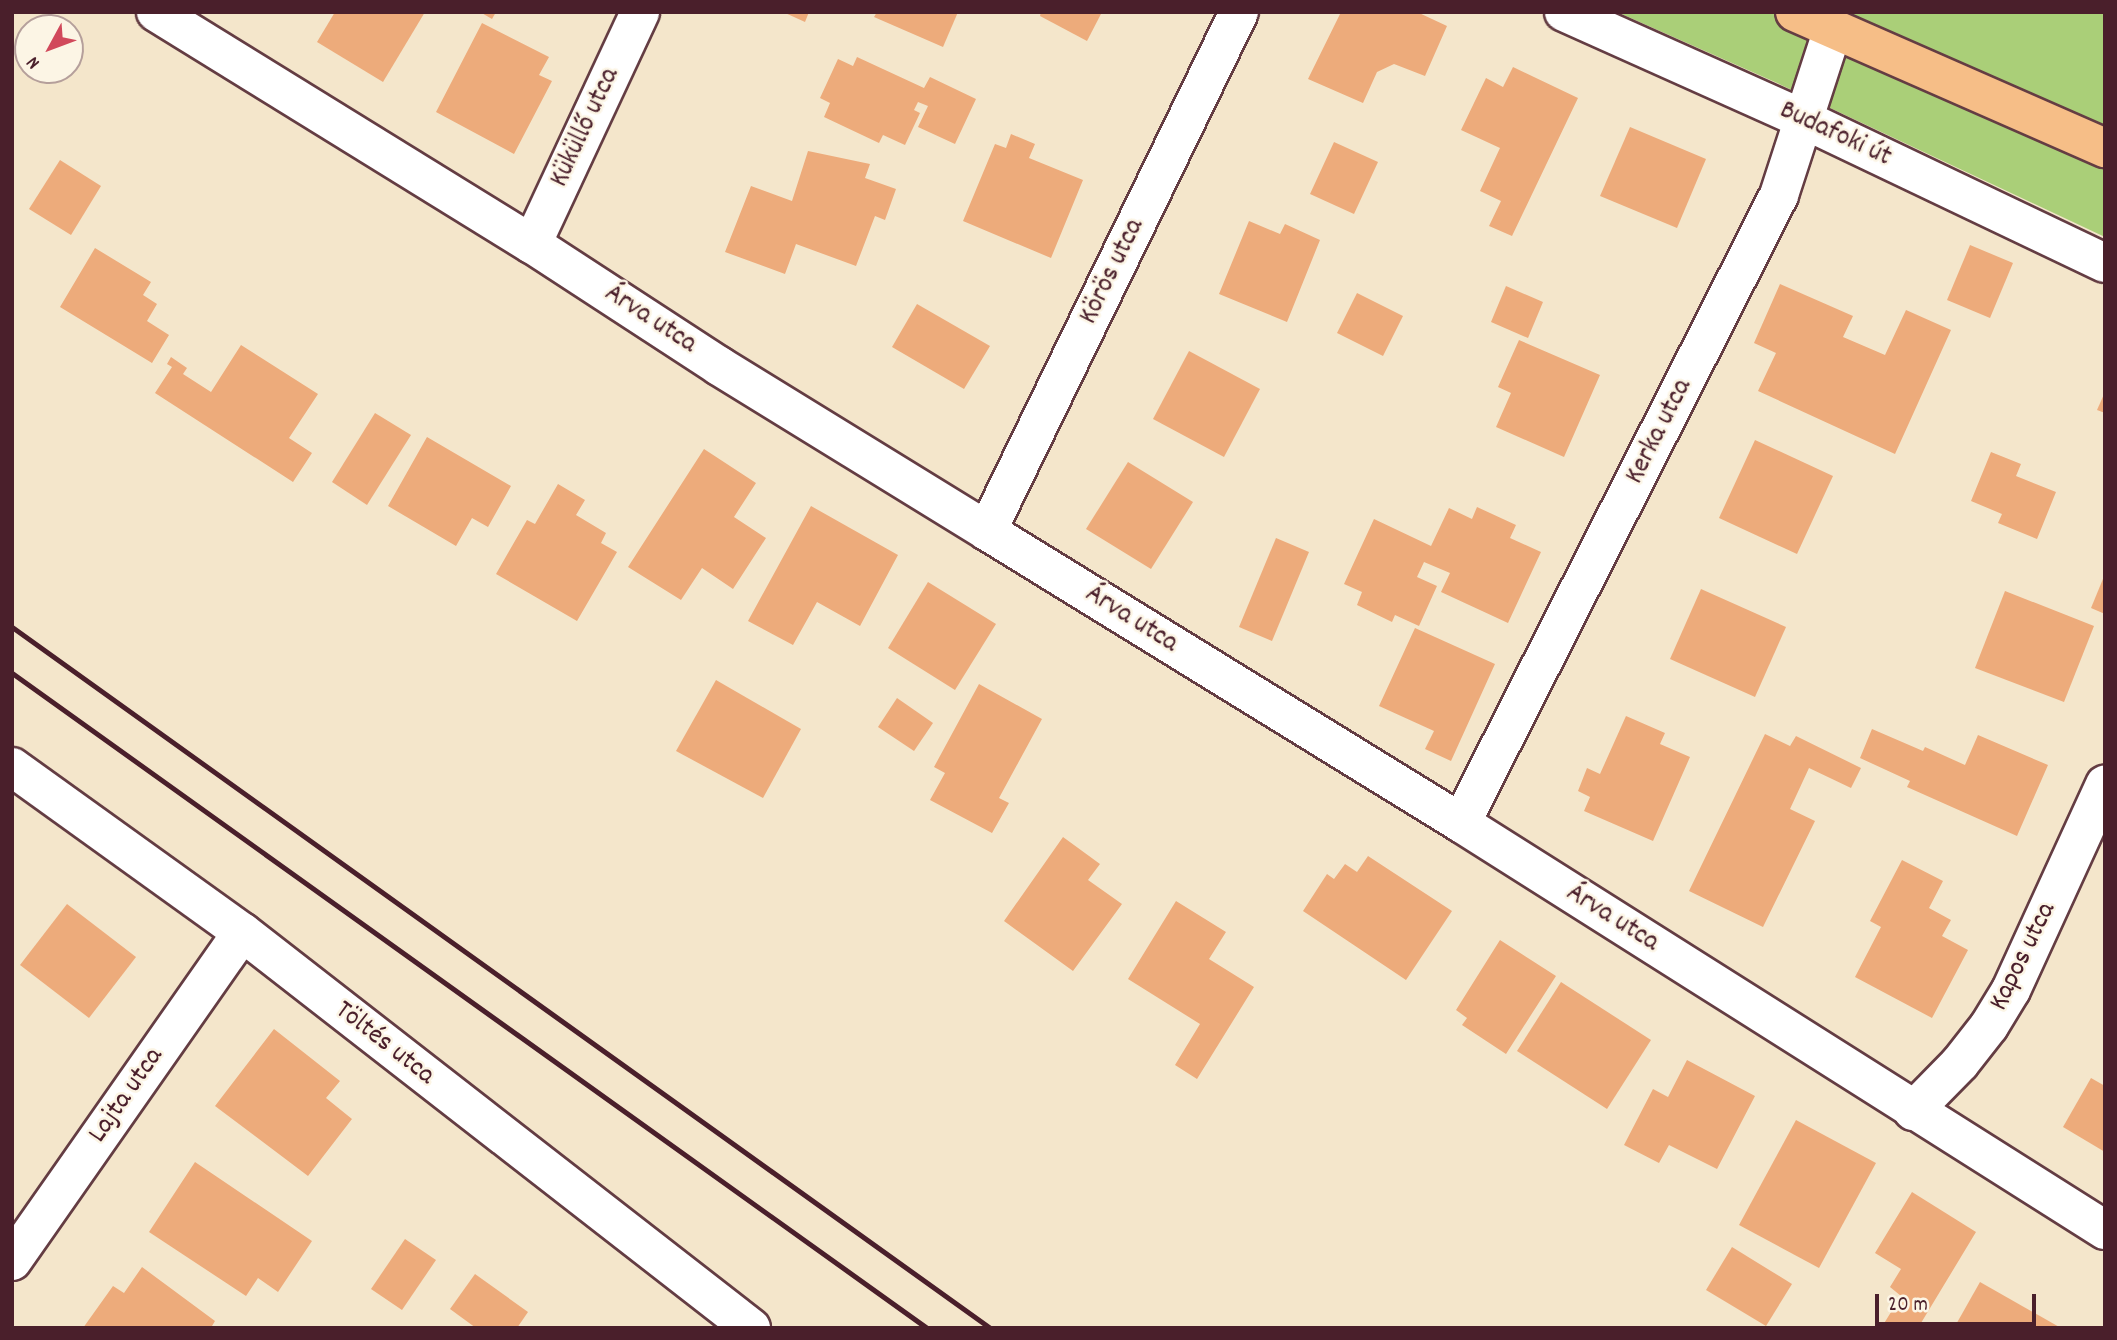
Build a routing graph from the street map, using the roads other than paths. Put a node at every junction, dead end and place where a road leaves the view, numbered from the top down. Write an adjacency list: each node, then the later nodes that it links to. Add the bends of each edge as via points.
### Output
1 (156, 12): 9 (street, Árva utca)
2 (640, 12): 9 (street, Küküllő utca)
3 (1239, 12): 11 (street, Körös utca)
4 (1564, 12): 7 (street, Budafoki út)
5 (1794, 12): 6 (main road)
6 (1833, 29): 7 (street, Kerka utca); 8 (main road)
7 (1805, 120): 10 (street, Budafoki út); 14 (street, Kerka utca, via 1779,194)
8 (2105, 148)
9 (532, 244): 11 (street, Árva utca)
10 (2105, 264)
11 (987, 531): 14 (street, Árva utca)
12 (12, 767): 15 (street, Töltés utca)
13 (2105, 785): 16 (street, Kapos utca, via 2011,990 1960,1063)
14 (1461, 823): 16 (street, Árva utca)
15 (242, 932): 18 (street, Lajta utca); 19 (street, Töltés utca)
16 (1913, 1111): 17 (street, Árva utca)
17 (2105, 1230)
18 (12, 1261)
19 (751, 1328)

